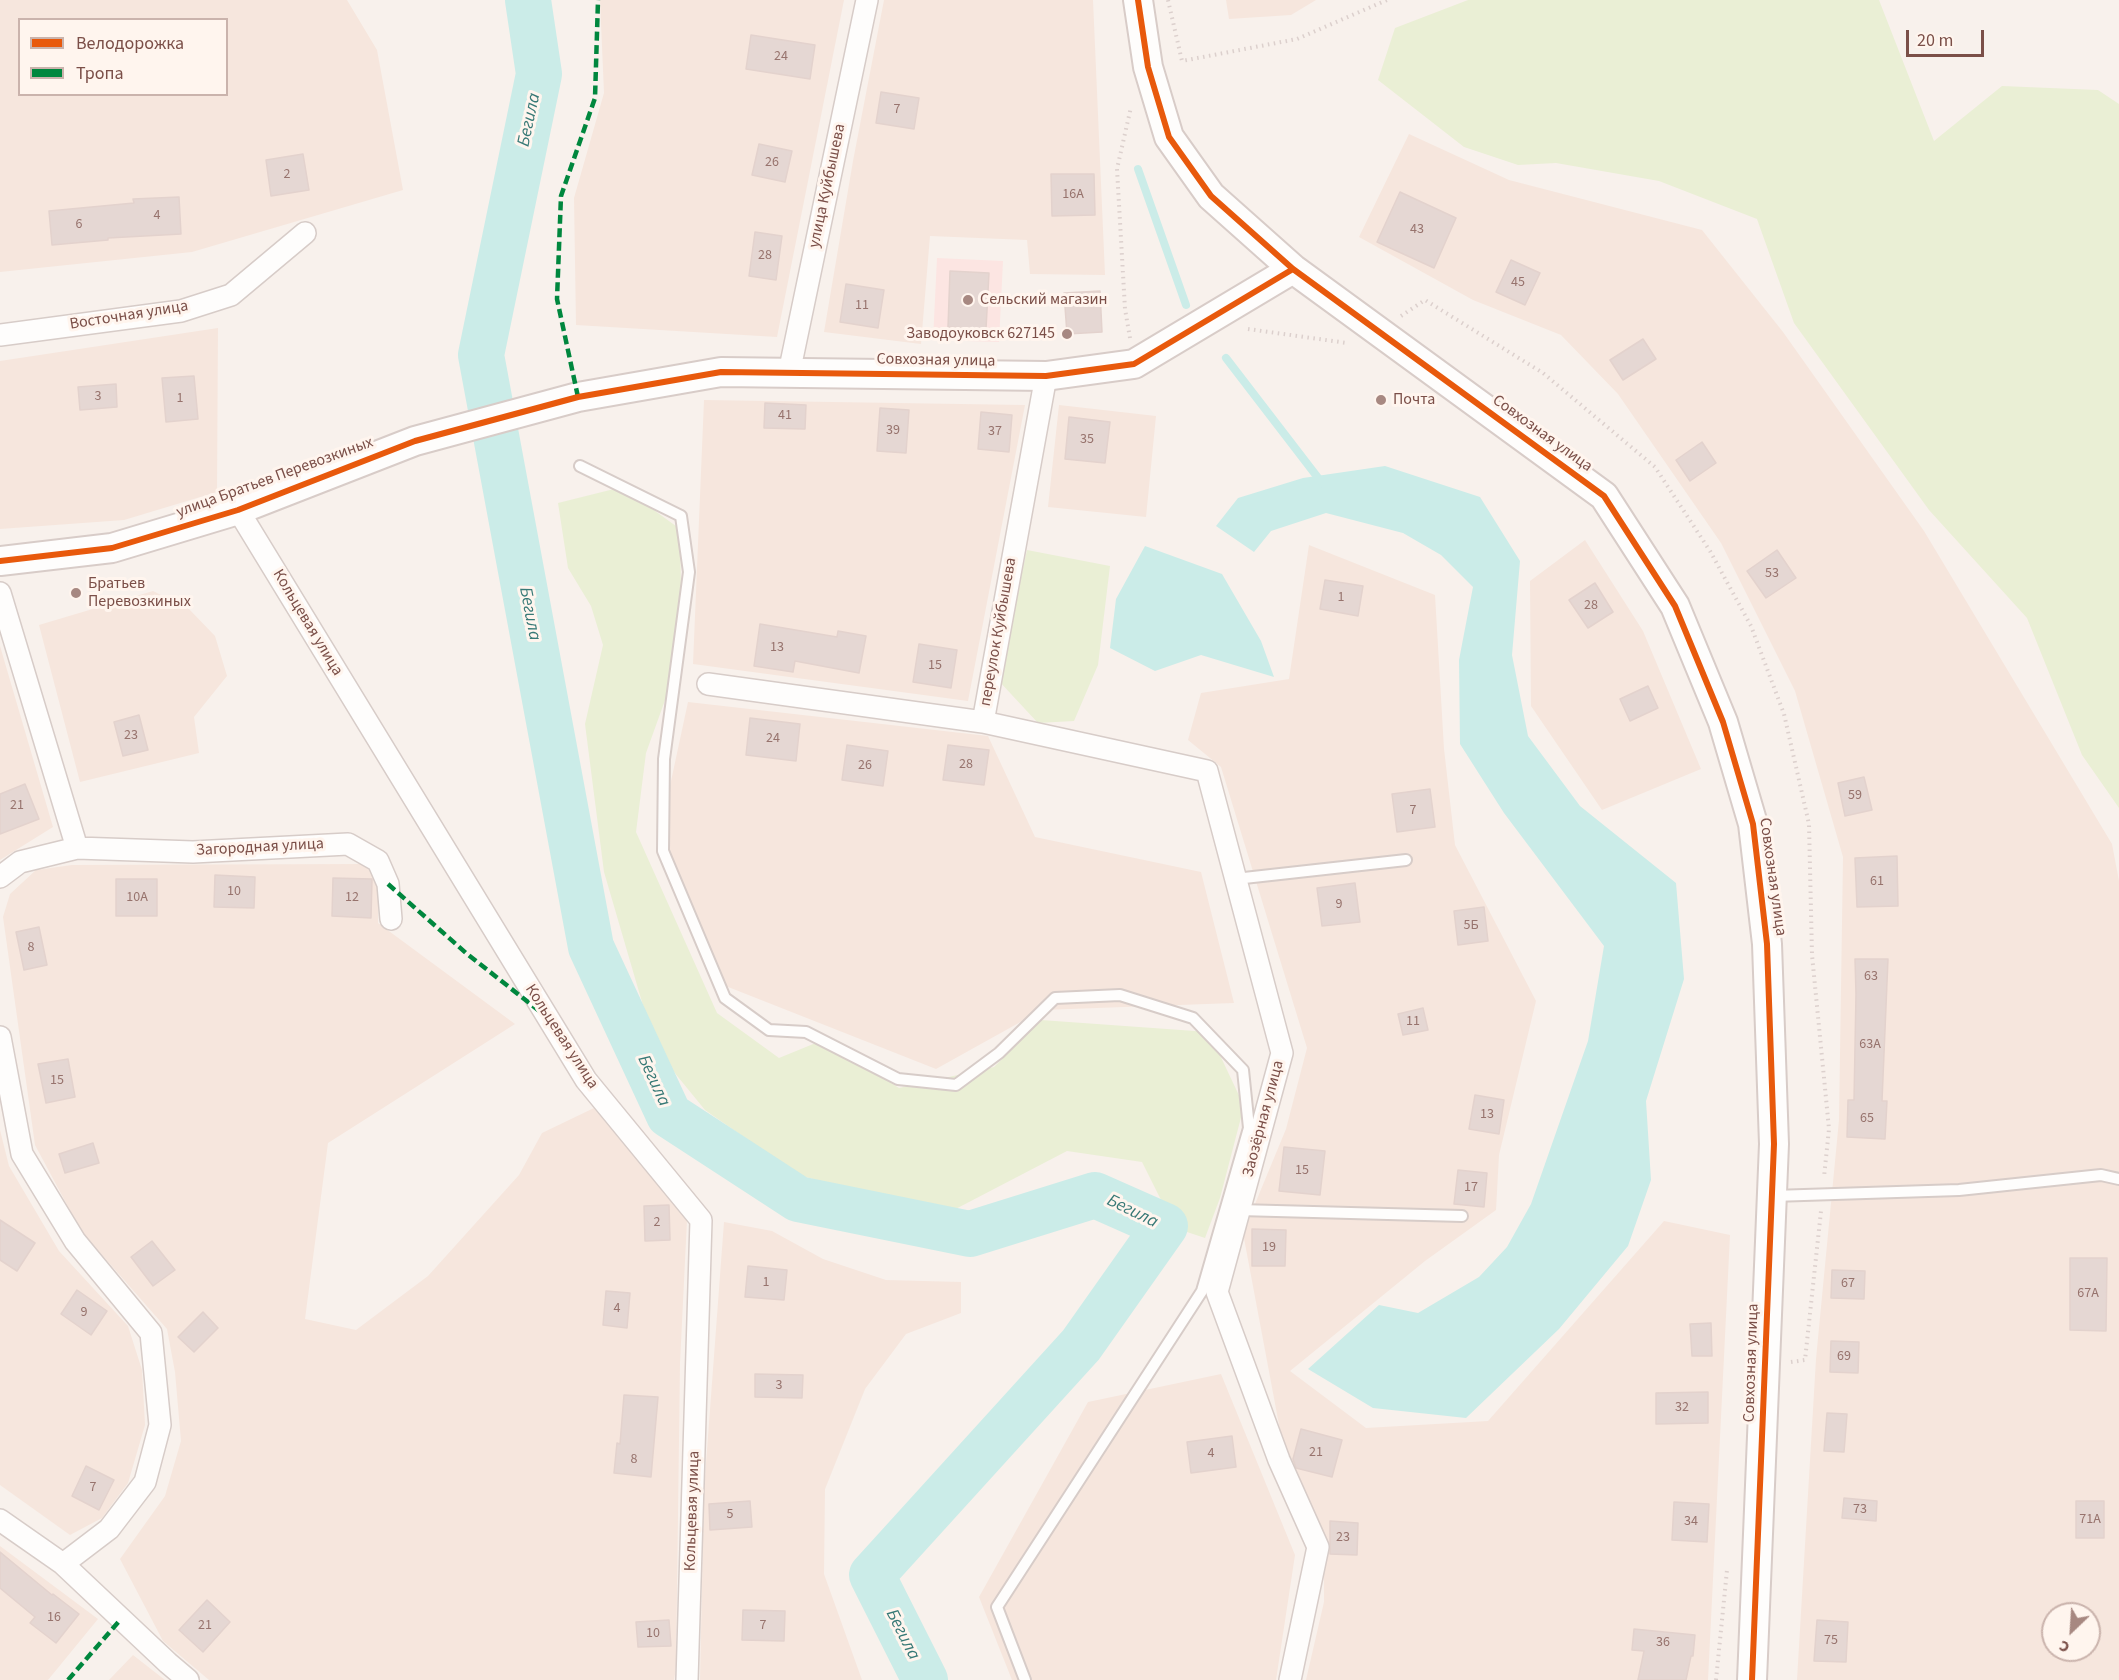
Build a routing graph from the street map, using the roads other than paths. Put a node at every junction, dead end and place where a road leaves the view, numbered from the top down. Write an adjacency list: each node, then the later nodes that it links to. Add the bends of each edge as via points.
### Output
1 (867, 0): 6 (street, улица Куйбышева)
2 (1139, 7): 4 (street, Совхозная улица, via 1148,67 1169,137 1211,196)
3 (305, 232): 5 (street, Восточная улица, via 231,295 181,311)
4 (1293, 268): 7 (street, Совхозная улица, via 1134,364); 22 (street, Совхозная улица, via 1604,496 1675,606 1723,722 1753,824 1767,944 1774,1143)
5 (0, 335)
6 (789, 373): 7 (street, Совхозная улица); 8 (street, Совхозная улица, via 721,372)
7 (1046, 376): 14 (street, переулок Куйбышева)
8 (554, 403): 10 (street, улица Братьев Перевозкиных, via 416,441)
9 (580, 466): 29 (lane, via 681,516 689,572 664,759 663,851 725,998 769,1030 806,1032 898,1079 956,1085 999,1053 1055,999 1120,995 1193,1018 1243,1070 1249,1128 1202,1291 997,1607)
10 (238, 510): 11 (street, улица Братьев Перевозкиных, via 112,548); 28 (street, Кольцевая улица, via 586,1080 701,1220)
11 (0, 561)
12 (0, 593): 15 (street)
13 (708, 684): 14 (street, переулок Куйбышева)
14 (983, 722): 18 (street, Заозёрная улица, via 1208,771)
15 (77, 848): 17 (street, Загородная улица, via 20,862); 19 (street, Загородная улица, via 193,852 348,844 378,861 388,884)
16 (1406, 860): 18 (lane)
17 (0, 877)
18 (1235, 879): 23 (street, Заозёрная улица, via 1282,1053)
19 (391, 920)
20 (0, 1037): 26 (street, via 22,1154 75,1241 151,1333 160,1425 145,1482 109,1528)
21 (2119, 1179): 22 (lane, via 2101,1175 1959,1190)
22 (1772, 1196): 31 (street, Совхозная улица)
23 (1239, 1210): 24 (lane); 30 (street, Заозёрная улица, via 1217,1292 1279,1460 1318,1547)
24 (1462, 1216)
25 (0, 1520): 26 (street)
26 (63, 1564): 27 (street)
27 (188, 1680)
28 (687, 1680)
29 (1025, 1680)
30 (1290, 1680)
31 (1752, 1680)

